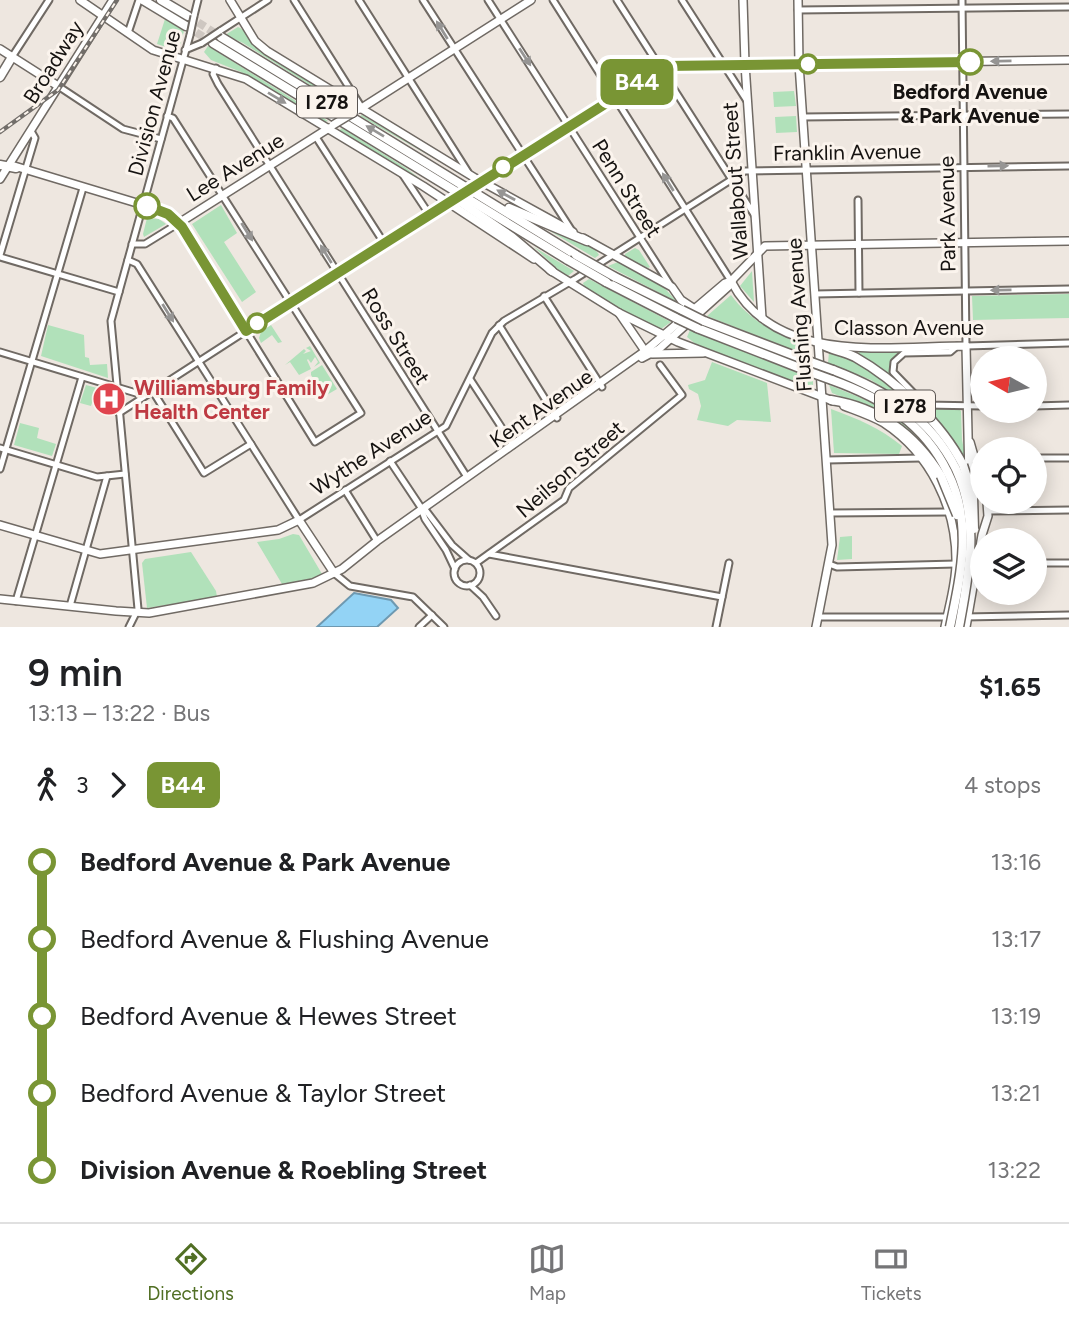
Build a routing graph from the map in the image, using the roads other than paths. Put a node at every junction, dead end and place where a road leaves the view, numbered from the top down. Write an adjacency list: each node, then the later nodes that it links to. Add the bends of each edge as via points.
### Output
1 (49, 0): 33 (street)
2 (80, 0): 23 (main road)
3 (113, 0): 23 (main road, Broadway)
4 (161, 0): 24 (highway)
5 (198, 0): 24 (street, Division Avenue)
6 (230, 0): 25 (main road)
7 (268, 0): 25 (street)
8 (294, 0): 44 (street)
9 (359, 0): 42 (street)
10 (423, 0): 31 (street, one-way to 10)
11 (488, 0): 26 (street, Penn Street)
12 (531, 0): 26 (main road, Lee Avenue)
13 (553, 0): 45 (street)
14 (617, 0): 40 (street)
15 (682, 0): 38 (street)
16 (743, 0): 36 (main road, Wallabout Street)
17 (798, 0): 22 (main road, Flushing Avenue)
18 (962, 0): 21 (street, Park Avenue)
19 (140, 1): 27 (highway); 28 (street)
20 (1069, 7): 21 (street)
21 (962, 8): 22 (street); 35 (street, Park Avenue)
22 (798, 10): 37 (main road, Flushing Avenue)
23 (103, 15): 28 (main road); 43 (main road, Broadway)
24 (191, 16): 27 (street, Division Avenue, bridge)
25 (240, 18): 29 (street); 46 (main road, via 267,51)
26 (500, 19): 31 (main road, Lee Avenue); 53 (street, Penn Street, one-way to 53)
27 (188, 30): 32 (street, Division Avenue)
28 (128, 33): 32 (main road, via 153,50)
29 (218, 37): 32 (street, bridge); 70 (highway, I 278); 73 (highway, I 278, one-way to 29)
30 (0, 49): 33 (main road)
31 (454, 49): 42 (main road, Lee Avenue); 59 (street)
32 (184, 54): 39 (main road); 51 (street, Division Avenue)
33 (12, 57): 41 (highway); 43 (main road)
34 (1069, 61): 35 (main road, one-way to 35)
35 (963, 62): 37 (main road); 50 (street, Park Avenue)
36 (745, 64): 37 (main road); 38 (main road); 47 (main road, Wallabout Street)
37 (800, 64): 52 (main road, Flushing Avenue)
38 (723, 65): 40 (main road); 47 (street)
39 (216, 68): 54 (main road, one-way to 54, via 246,79); 61 (street, Ross Street, via 213,74 218,84)
40 (660, 68): 45 (main road); 71 (street)
41 (0, 77)
42 (408, 78): 48 (main road, Lee Avenue); 58 (street)
43 (58, 86): 55 (main road, Broadway); 57 (street, via 122,129)
44 (351, 91): 46 (street); 48 (street)
45 (614, 97): 53 (main road); 80 (street, one-way to 45)
46 (344, 98): 48 (main road)
47 (747, 101): 65 (main road, Wallabout Street)
48 (359, 109): 54 (main road, Lee Avenue, bridge); 60 (main road)
49 (1069, 114): 50 (street)
50 (963, 115): 52 (street); 64 (street, Park Avenue)
51 (167, 116): 57 (street, Division Avenue); 76 (street, via 173,118)
52 (803, 117): 66 (main road, Flushing Avenue)
53 (569, 126): 59 (main road); 85 (street, Penn Street)
54 (331, 127): 56 (main road, Lee Avenue); 67 (main road)
55 (30, 131): 63 (main road, Broadway); 63 (street, via 35,136)
56 (316, 137): 61 (main road, Lee Avenue); 88 (street)
57 (161, 139): 79 (street, Division Avenue)
58 (456, 152): 60 (street); 68 (street)
59 (522, 156): 73 (main road); 84 (street)
60 (449, 162): 68 (main road)
61 (270, 166): 76 (main road, Lee Avenue); 99 (street, Ross Street, one-way to 61)
62 (1069, 166): 64 (street, Franklin Avenue, one-way to 62)
63 (12, 167): 69 (main road, Broadway); 74 (main road); 95 (street)
64 (964, 167): 66 (street, Franklin Avenue); 89 (street, Park Avenue)
65 (752, 169): 66 (street, Franklin Avenue); 71 (street, Wythe Avenue); 82 (main road, Wallabout Street)
66 (807, 169): 92 (main road, Flushing Avenue)
67 (403, 175): 72 (main road); 75 (street)
68 (470, 175): 73 (main road)
69 (0, 179)
70 (433, 180): 96 (highway, I 278); 98 (highway)
71 (732, 180): 80 (street, Wythe Avenue); 82 (street)
72 (423, 186): 75 (street); 78 (main road)
73 (478, 186): 78 (main road, bridge); 84 (main road, one-way to 73); 86 (highway); 96 (highway, I 278)
74 (83, 188): 79 (main road); 100 (street)
75 (415, 194): 81 (street)
76 (223, 195): 83 (main road, Lee Avenue); 110 (street, one-way to 110)
77 (858, 200): 91 (street)
78 (449, 201): 81 (main road); 98 (main road)
79 (143, 205): 83 (main road); 90 (street, Division Avenue)
80 (685, 209): 85 (street, Wythe Avenue); 101 (street)
81 (429, 214): 88 (main road)
82 (755, 216): 93 (main road, Wallabout Street)
83 (179, 223): 90 (street, Lee Avenue, via 145,244); 115 (main road)
84 (572, 231): 86 (main road)
85 (639, 238): 94 (street, Wythe Avenue); 103 (street, Penn Street)
86 (587, 241): 94 (main road)
87 (1069, 241): 89 (main road)
88 (384, 243): 99 (main road)
89 (965, 243): 91 (main road); 105 (street, Park Avenue)
90 (132, 244): 97 (street, Division Avenue)
91 (859, 244): 92 (main road); 107 (street)
92 (812, 245): 93 (main road, via 765,246); 108 (main road, Flushing Avenue)
93 (757, 253): 101 (main road, Kent Avenue); 113 (main road, Wallabout Street)
94 (612, 255): 102 (street, Wythe Avenue); 103 (main road)
95 (0, 256): 100 (street)
96 (572, 258): 112 (highway, I 278, bridge); 127 (highway, I 278, bridge, via 606,282 697,328 810,372)
97 (128, 260): 106 (street, Division Avenue); 124 (street, one-way to 124, via 137,264)
98 (552, 271): 102 (main road)
99 (337, 273): 110 (main road); 141 (street, Ross Street)
100 (58, 274): 106 (street); 125 (street)
101 (731, 281): 112 (main road, Kent Avenue); 113 (main road, Classon Avenue)
102 (568, 282): 109 (street, Wythe Avenue); 111 (main road)
103 (672, 287): 112 (main road)
104 (1069, 289): 105 (street, one-way to 105)
105 (965, 291): 107 (street); 120 (street, Park Avenue)
106 (119, 292): 131 (street, Division Avenue, via 111,321)
107 (859, 293): 108 (street)
108 (815, 294): 117 (main road, Flushing Avenue)
109 (544, 296): 114 (street, Wythe Avenue); 130 (street)
110 (291, 302): 115 (main road); 115 (street, via 361,413 315,442)
111 (619, 313): 116 (main road); 122 (main road)
112 (699, 314): 116 (main road, Kent Avenue); 127 (highway, I 278, bridge)
113 (762, 318): 117 (main road, Classon Avenue)
114 (499, 326): 129 (street, Wythe Avenue); 139 (street)
115 (246, 331): 124 (street)
116 (668, 337): 122 (main road, Kent Avenue); 123 (main road)
117 (819, 343): 119 (main road, Classon Avenue, via 861,348); 133 (main road, Flushing Avenue); 153 (highway, via 850,354 897,388 939,428)
118 (1069, 343): 120 (street, Classon Avenue)
119 (957, 346): 120 (main road, Classon Avenue); 135 (street, via 950,352 904,353 893,369 925,405)
120 (966, 346): 135 (main road, Park Avenue)
121 (0, 352): 125 (street)
122 (648, 352): 123 (main road); 130 (main road, Kent Avenue)
123 (705, 353): 133 (main road)
124 (198, 361): 132 (street); 143 (street)
125 (32, 362): 128 (street); 145 (street)
126 (660, 365): 174 (street, Neilson Street, via 682,395 569,488 564,500)
127 (833, 375): 153 (highway, I 278, via 865,382 908,409 937,438)
128 (82, 377): 131 (street); 151 (street)
129 (470, 379): 141 (street, Wythe Avenue, via 447,425); 144 (street)
130 (601, 385): 139 (main road, Kent Avenue)
131 (116, 387): 132 (street, via 135,393); 138 (street, Division Avenue)
132 (152, 390): 138 (street); 143 (street, via 204,473)
133 (827, 398): 146 (main road, via 883,423); 149 (main road, Flushing Avenue); 153 (highway, via 862,406 894,423)
134 (1069, 405): 137 (street)
135 (966, 406): 136 (street); 140 (main road, Park Avenue)
136 (970, 406)
137 (1047, 406)
138 (119, 413): 154 (street, Division Avenue)
139 (556, 416): 144 (main road, Kent Avenue); 160 (main road, Kent Avenue)
140 (966, 428): 142 (main road, Park Avenue); 166 (main road, Park Avenue, via 968,481)
141 (438, 431): 150 (street, Wythe Avenue); 156 (street, Ross Street)
142 (970, 438)
143 (250, 444): 163 (street)
144 (513, 445): 156 (main road, Kent Avenue)
145 (3, 449): 151 (street); 152 (street)
146 (921, 458): 149 (street); 161 (main road, via 939,485)
147 (1047, 458): 148 (street)
148 (1069, 458)
149 (827, 460): 162 (main road, Flushing Avenue)
150 (390, 461): 157 (street, Wythe Avenue); 160 (street)
151 (56, 465): 155 (street); 168 (street)
152 (0, 469)
153 (952, 471): 169 (highway, bridge, via 952,499); 169 (highway, bridge, via 970,481 975,508)
154 (125, 474): 155 (street); 172 (street, Division Avenue)
155 (107, 476): 171 (street)
156 (467, 477): 160 (main road, Kent Avenue)
157 (345, 490): 163 (street, Wythe Avenue); 170 (street)
158 (1047, 510): 159 (street)
159 (1069, 510)
160 (423, 511): 167 (street); 170 (main road, Kent Avenue); 173 (main road, Kent Avenue)
161 (948, 512): 162 (street); 166 (main road)
162 (830, 513): 181 (main road, Flushing Avenue)
163 (299, 520): 172 (main road, Wythe Avenue, via 278,530); 183 (main road)
164 (0, 525): 168 (main road, Wythe Avenue)
165 (981, 528): 166 (main road, via 960,524)
166 (952, 529): 180 (main road, Park Avenue)
167 (439, 533): 175 (street); 182 (street)
168 (35, 536): 171 (main road, Wythe Avenue); 189 (street)
169 (968, 539): 205 (highway, bridge); 206 (highway, bridge, via 970,570)
170 (377, 541): 173 (main road, Kent Avenue)
171 (86, 551): 172 (main road, Wythe Avenue); 191 (street)
172 (133, 551): 192 (street, Division Avenue)
173 (363, 554): 183 (main road, Kent Avenue)
174 (489, 554): 176 (street, Neilson Street); 187 (street)
175 (469, 560): 176 (street); 182 (street)
176 (476, 563): 184 (street)
177 (1047, 563): 178 (street)
178 (1069, 563)
179 (729, 564): 187 (street)
180 (956, 564): 181 (street); 197 (main road, Park Avenue)
181 (829, 565): 196 (main road, Flushing Avenue)
182 (455, 569): 185 (street, via 458,581)
183 (335, 574): 192 (main road, Kent Avenue, via 304,585); 193 (street, via 350,586 411,596)
184 (477, 581): 185 (street); 186 (street)
185 (470, 585): 186 (street)
186 (483, 597): 195 (street)
187 (722, 597): 202 (street)
188 (0, 599): 189 (main road, Kent Avenue)
189 (16, 601): 191 (main road, Kent Avenue)
190 (971, 605): 198 (main road)
191 (69, 606): 192 (main road, Kent Avenue)
192 (136, 613): 199 (street, Division Avenue)
193 (432, 615): 200 (street); 201 (street)
194 (1069, 615): 198 (street)
195 (496, 616)
196 (818, 617): 197 (street); 203 (main road, Flushing Avenue)
197 (947, 617): 198 (street); 204 (main road, Park Avenue)
198 (968, 617): 207 (main road)
199 (129, 627)
200 (419, 627)
201 (443, 627)
202 (716, 627)
203 (816, 627)
204 (945, 627)
205 (950, 627)
206 (959, 627)
207 (966, 627)

